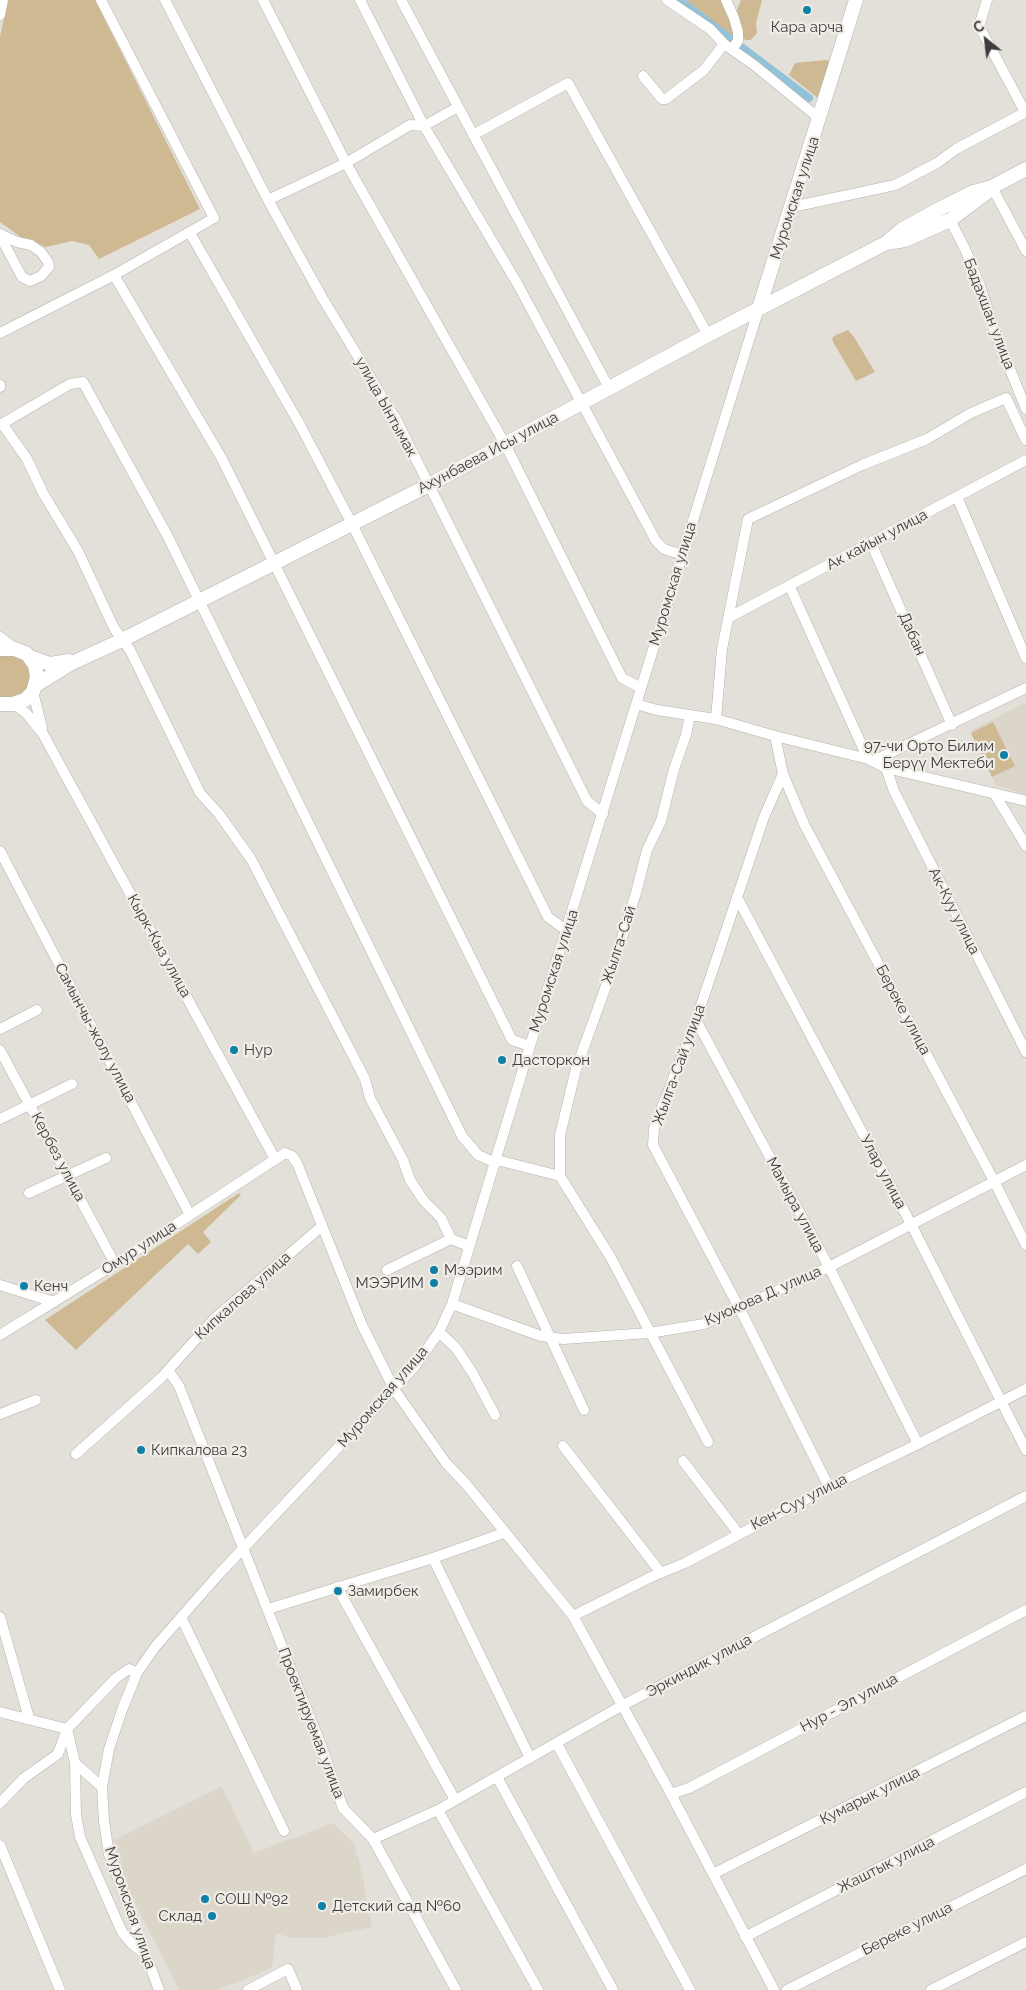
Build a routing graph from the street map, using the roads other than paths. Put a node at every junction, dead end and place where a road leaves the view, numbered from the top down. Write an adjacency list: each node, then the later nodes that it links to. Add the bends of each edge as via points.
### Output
1 (3, 0): 11 (street)
2 (101, 0): 25 (street, via 214,218)
3 (165, 0): 22 (street, улица Ынтымак)
4 (263, 0): 19 (street)
5 (360, 0): 17 (street)
6 (401, 0): 14 (street)
7 (667, 0): 12 (street)
8 (726, 0): 12 (street, via 734,18)
9 (856, 0): 16 (main road, Муромская улица)
10 (987, 0): 15 (street, via 979,26)
11 (0, 15)
12 (732, 45): 13 (street, via 666,99 662,99); 16 (street)
13 (642, 76)
14 (458, 107): 17 (street); 18 (street)
15 (1026, 112): 23 (street, via 895,185)
16 (820, 119): 23 (main road, Муромская улица)
17 (424, 126): 19 (street, via 410,125); 34 (street, via 517,283)
18 (473, 135): 32 (street, via 568,82); 33 (street)
19 (346, 163): 22 (street); 38 (street)
20 (1026, 169): 21 (main road, Ахунбаева Исы улица)
21 (992, 187): 24 (main road, Ахунбаева Исы улица); 27 (main road, Ахунбаева Исы улица, via 943,207 901,230); 28 (street)
22 (268, 200): 40 (street, улица Ынтымак, via 395,417)
23 (792, 208): 30 (main road, Муромская улица)
24 (950, 220): 27 (main road, Ахунбаева Исы улица, via 905,240); 35 (street, Бадахшан улица, via 977,279)
25 (190, 233): 29 (street); 42 (street, via 299,422)
26 (0, 235): 26 (street, via 22,277 30,281 42,276 49,267 41,252 31,245)
27 (886, 243): 30 (main road, Ахунбаева Исы улица)
28 (1026, 251)
29 (114, 275): 31 (street); 45 (street, via 222,460)
30 (759, 308): 32 (main road, Ахунбаева Исы улица); 44 (street, Муромская улица)
31 (0, 333)
32 (708, 335): 33 (main road, Ахунбаева Исы улица)
33 (609, 388): 34 (main road, Ахунбаева Исы улица)
34 (582, 403): 38 (main road, Ахунбаева Исы улица); 44 (street, via 656,541 664,549)
35 (1026, 409)
36 (2, 425): 47 (street, via 70,384 83,382 167,535); 50 (street, via 27,459)
37 (1026, 440): 48 (street, via 1006,398 971,413 927,439 862,465 748,519)
38 (505, 444): 40 (main road, Ахунбаева Исы улица); 57 (street, via 622,678)
39 (1026, 460): 41 (street, Ак кайын улица)
40 (429, 485): 42 (main road, Ахунбаева Исы улица); 71 (street, улица Ынтымак, via 587,801)
41 (957, 497): 43 (street, Ак кайын улица); 55 (street)
42 (352, 524): 45 (main road, Ахунбаева Исы улица); 75 (street, via 548,918)
43 (871, 543): 46 (street, Ак кайын улица); 63 (street, Дабан)
44 (683, 555): 57 (street, Муромская улица)
45 (275, 563): 47 (main road, Ахунбаева Исы улица); 79 (street, via 512,1040)
46 (790, 587): 48 (street, Ак кайын улица); 66 (street)
47 (199, 601): 50 (main road, Ахунбаева Исы улица); 87 (street, via 462,1136 478,1155)
48 (728, 618): 62 (street)
49 (0, 637): 52 (street)
50 (122, 640): 53 (main road, Ахунбаева Исы улица); 96 (street, via 130,650 200,793 251,859 365,1079 370,1098 410,1180 441,1218)
51 (0, 649): 52 (main road)
52 (14, 649): 54 (main road, Ахунбаева Исы улица)
53 (86, 656): 54 (main road, Ахунбаева Исы улица, via 50,664); 56 (main road, Ахунбаева Исы улица, via 59,669)
54 (30, 658): 56 (main road, via 36,669)
55 (1026, 658)
56 (34, 688): 59 (main road, Ахунбаева Исы улица, via 25,700); 64 (street, Кырк-Кыз улица)
57 (641, 688): 60 (street, Муромская улица)
58 (1026, 688): 63 (street)
59 (7, 704): 64 (street, Кырк-Кыз улица, via 26,712)
60 (636, 704): 61 (street); 71 (street, Муромская улица)
61 (690, 715): 62 (street); 90 (street, Жылга-Сай, via 660,821 647,850 610,975 576,1069 560,1135)
62 (716, 719): 65 (street)
63 (952, 724): 66 (street)
64 (43, 734): 86 (street, Кырк-Кыз улица)
65 (775, 736): 66 (street); 68 (street)
66 (871, 760): 67 (street)
67 (886, 768): 69 (street); 81 (street, Ак-Куу улица, via 894,791)
68 (783, 774): 74 (street, Жылга-Сай улица, via 764,817); 91 (street, Береке улица, via 804,824)
69 (994, 793): 70 (street); 72 (street)
70 (1026, 801)
71 (604, 814): 75 (street, Муромская улица)
72 (1026, 846)
73 (0, 851): 93 (street, Самынчы-жолу улица)
74 (737, 897): 77 (street, Жылга-Сай улица); 94 (street, Улар улица)
75 (567, 931): 79 (street, Муромская улица)
76 (37, 1010): 78 (street)
77 (696, 1020): 101 (street, Мамыра улица); 106 (street, Жылга-Сай улица, via 654,1128 653,1145)
78 (0, 1029)
79 (530, 1046): 87 (street, Муромская улица)
80 (0, 1050): 83 (street, Кербез улица)
81 (1026, 1052)
82 (72, 1084): 83 (street)
83 (29, 1104): 84 (street); 89 (street, Кербез улица)
84 (0, 1119)
85 (106, 1158): 89 (street)
86 (275, 1159): 93 (street, Омур улица); 95 (street, via 285,1153 297,1163)
87 (496, 1162): 90 (street); 98 (street, Муромская улица)
88 (1026, 1165): 91 (street, Куюкова Д. улица)
89 (68, 1175): 92 (street); 99 (street, Кербез улица)
90 (560, 1176): 108 (street, via 610,1258)
91 (994, 1182): 94 (street, Куюкова Д. улица); 97 (street, Береке улица)
92 (29, 1194)
93 (190, 1215): 99 (street, Омур улица)
94 (911, 1224): 101 (street, Куюкова Д. улица); 115 (street, Улар улица)
95 (322, 1226): 111 (street, Кипкалова улица, via 214,1319); 112 (street, via 362,1325)
96 (451, 1239): 98 (street); 102 (street)
97 (1026, 1245)
98 (469, 1246): 105 (street, Муромская улица)
99 (115, 1264): 104 (street, Омур улица)
100 (517, 1266): 110 (street)
101 (829, 1267): 106 (street, Куюкова Д. улица); 120 (street, Мамыра улица)
102 (387, 1270)
103 (0, 1285): 104 (street)
104 (54, 1302): 109 (street, Омур улица)
105 (452, 1304): 107 (street, Муромская улица); 110 (street, Куюкова Д. улица)
106 (739, 1309): 108 (street, Куюкова Д. улица, via 704,1324); 125 (street, Жылга-Сай улица)
107 (439, 1332): 112 (street, Муромская улица); 118 (street, via 456,1348)
108 (649, 1333): 110 (street, Куюкова Д. улица); 119 (street)
109 (0, 1335)
110 (549, 1337): 116 (street)
111 (168, 1370): 123 (street, Кипкалова улица); 129 (street, via 179,1386)
112 (394, 1389): 127 (street, via 446,1463); 129 (street, Муромская улица)
113 (1026, 1389): 115 (street, Кен-Суу улица)
114 (36, 1400): 117 (street)
115 (1002, 1402): 120 (street, Кен-Суу улица); 122 (street, Улар улица)
116 (584, 1410)
117 (0, 1414)
118 (496, 1415)
119 (708, 1442)
120 (918, 1444): 125 (street, Кен-Суу улица)
121 (563, 1446): 131 (street)
122 (1026, 1450)
123 (76, 1454)
124 (683, 1461): 128 (street)
125 (829, 1487): 128 (street, Кен-Суу улица)
126 (1026, 1496): 139 (street, Эркиндик улица)
127 (504, 1533): 130 (street); 135 (street)
128 (738, 1534): 131 (street, Кен-Суу улица)
129 (244, 1550): 133 (street, Проектируемая улица); 137 (street, Муромская улица)
130 (433, 1558): 132 (street); 145 (street)
131 (661, 1573): 135 (street, Кен-Суу улица)
132 (337, 1587): 133 (street); 151 (street)
133 (268, 1609): 155 (street, Проектируемая улица, via 343,1808)
134 (1026, 1610): 150 (street, Нур - Эл улица, via 689,1788)
135 (573, 1616): 139 (street)
136 (0, 1617): 142 (street)
137 (181, 1617): 138 (street, Муромская улица); 154 (street)
138 (137, 1673): 143 (street, via 129,1669 116,1678); 148 (street, Муромская улица, via 109,1749)
139 (623, 1706): 144 (street, Эркиндик улица); 150 (street)
140 (0, 1712): 142 (street)
141 (1026, 1716): 158 (street, Кумарык улица)
142 (29, 1718): 143 (street)
143 (67, 1729): 146 (street); 152 (street, via 58,1754 24,1778)
144 (557, 1744): 145 (street, Эркиндик улица); 169 (street)
145 (530, 1758): 147 (street, Эркиндик улица)
146 (75, 1763): 148 (street); 161 (street, via 80,1838 122,1932)
147 (497, 1777): 151 (street, Эркиндик улица); 168 (street)
148 (102, 1787): 161 (street, Муромская улица, via 109,1854)
149 (1026, 1792): 159 (street, Жаштык улица)
150 (671, 1794): 158 (street)
151 (455, 1800): 153 (street, Эркиндик улица)
152 (0, 1803)
153 (438, 1810): 155 (street, Эркиндик улица); 167 (street)
154 (284, 1831)
155 (373, 1839): 166 (street, Проектируемая улица)
156 (0, 1845): 162 (street)
157 (1026, 1869): 171 (street, Береке улица)
158 (713, 1874): 159 (street)
159 (745, 1937): 170 (street)
160 (1026, 1942): 172 (street)
161 (146, 1955): 163 (street, Муромская улица)
162 (60, 1990)
163 (160, 1990)
164 (248, 1990): 165 (street, via 288,1970)
165 (297, 1990)
166 (456, 1990)
167 (538, 1990)
168 (613, 1990)
169 (690, 1990)
170 (774, 1990)
171 (787, 1990)
172 (931, 1990)

